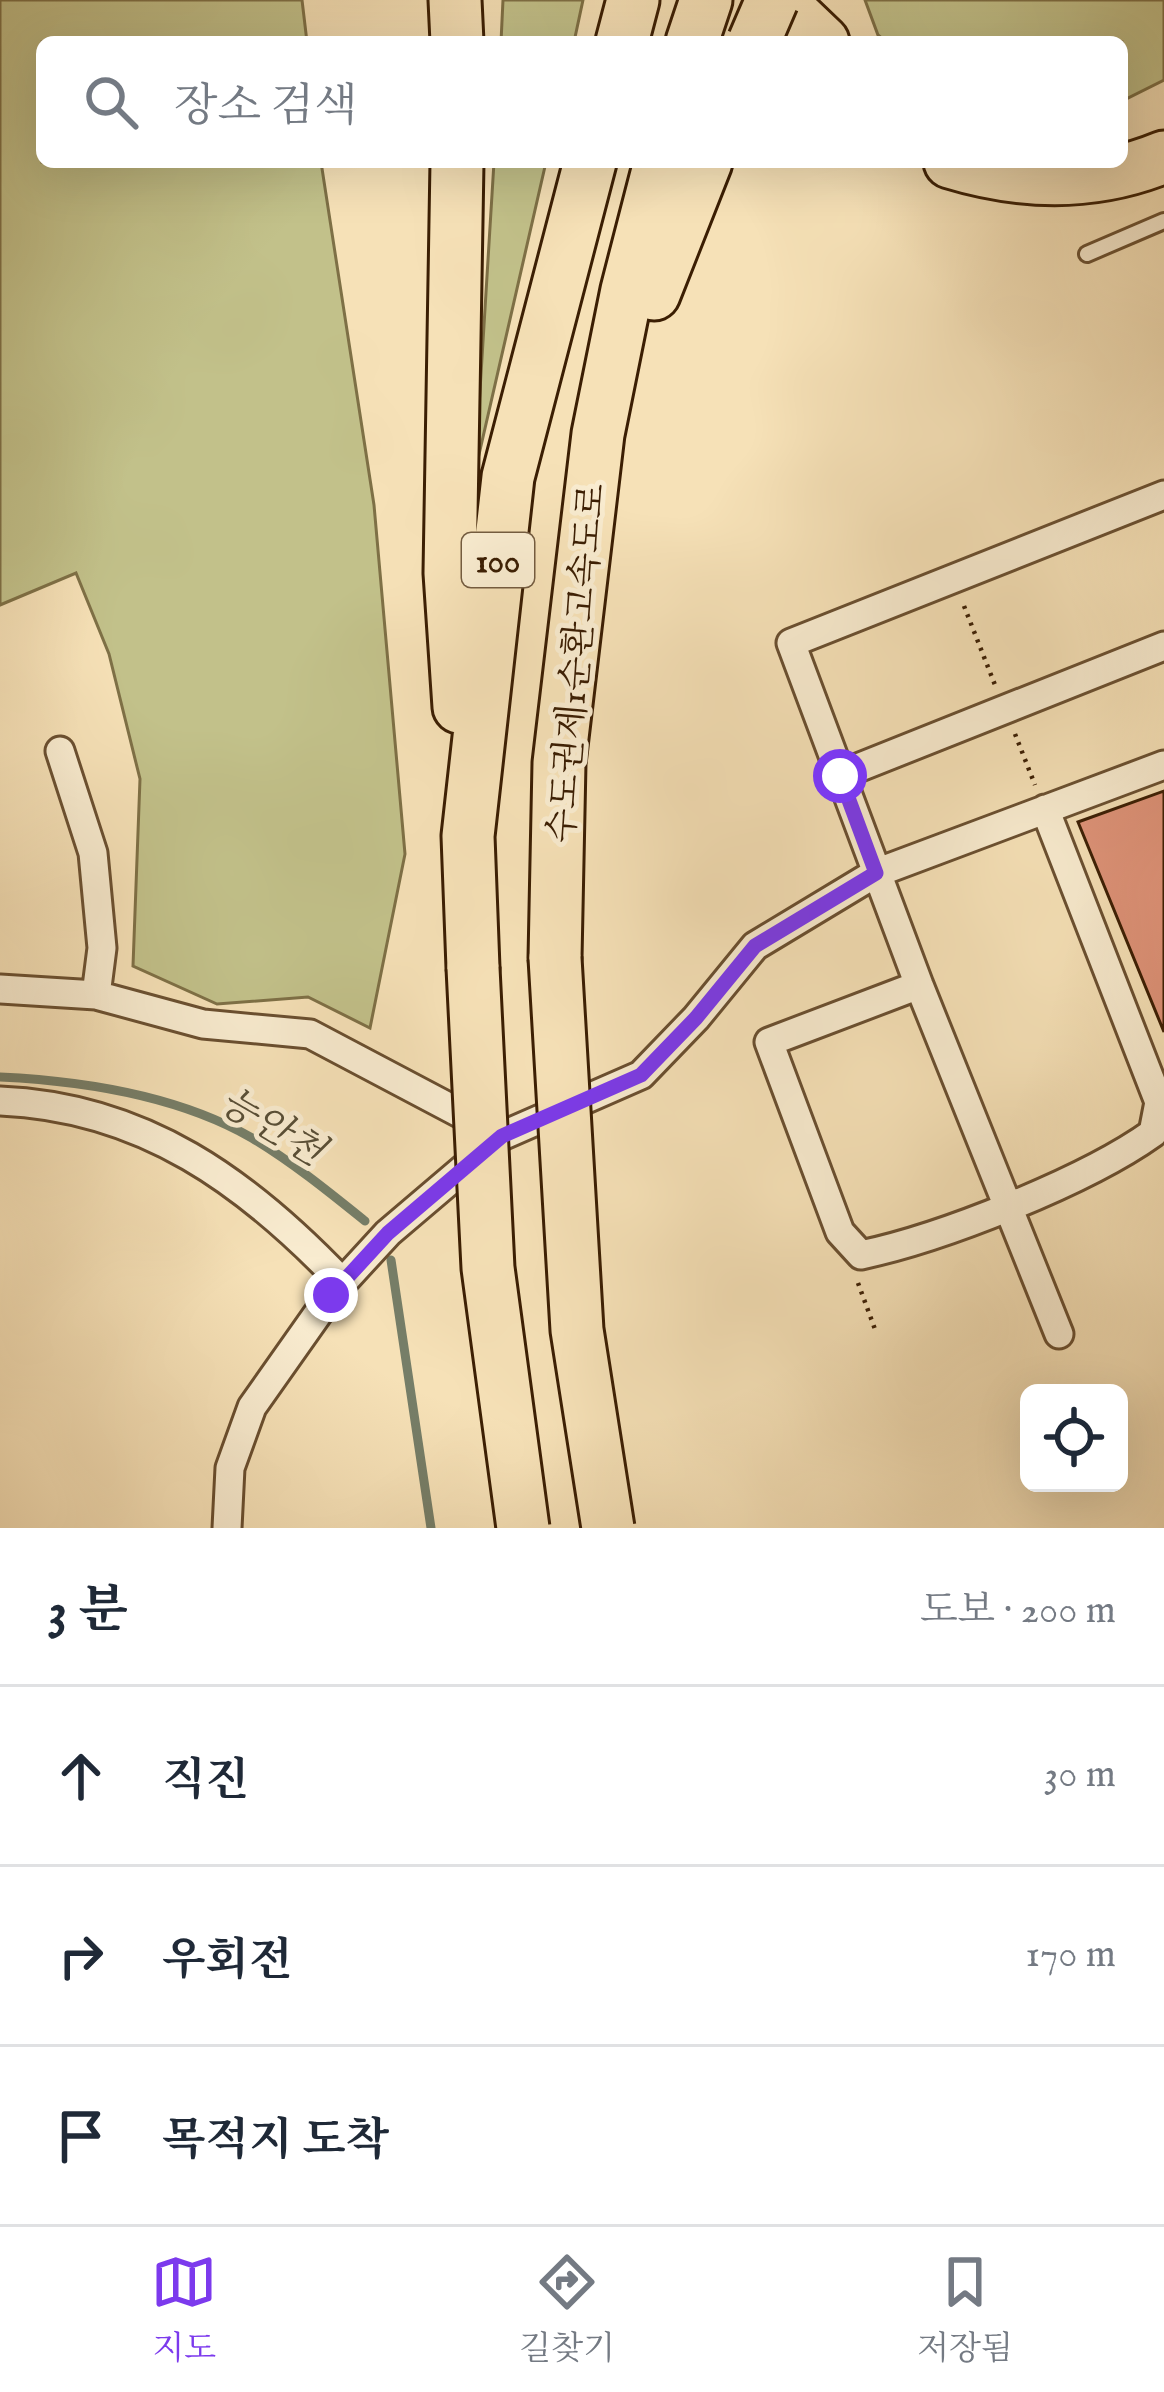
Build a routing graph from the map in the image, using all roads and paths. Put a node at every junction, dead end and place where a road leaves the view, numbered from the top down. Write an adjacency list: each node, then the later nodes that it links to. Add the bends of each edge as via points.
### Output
1 (455, 0): 5 (highway)
2 (706, 0): 6 (highway)
3 (734, 0): 8 (highway)
4 (775, 0): 7 (highway, bridge); 9 (highway)
5 (457, 36)
6 (694, 36)
7 (757, 36)
8 (766, 36)
9 (816, 36)
10 (1164, 124): 11 (highway)
11 (1128, 137)
12 (1164, 158): 17 (highway, via 1070,179)
13 (457, 168): 27 (highway, via 450,573)
14 (588, 168): 27 (highway, 100, via 508,477)
15 (658, 168): 20 (highway, 수도권제1순환고속도로 / 100)
16 (704, 168): 20 (highway)
17 (971, 168)
18 (1164, 220): 19 (lane)
19 (1087, 254)
20 (598, 434): 39 (highway, 수도권제1순환고속도로 / 100, bridge, via 559,763 555,958 577,1330)
21 (1164, 495): 25 (street, via 791,643)
22 (1164, 646): 25 (street)
23 (60, 751): 31 (street, via 93,854)
24 (1164, 765): 26 (street)
25 (840, 776): 28 (street)
26 (1045, 809): 28 (street); 34 (street, via 1159,1102 1154,1133 1121,1156)
27 (468, 836): 38 (highway, 100, bridge, via 488,1268)
28 (876, 873): 29 (street); 33 (street, via 755,946 641,1075)
29 (919, 985): 34 (street); 34 (street, via 770,1042 840,1232 861,1255)
30 (0, 989): 31 (street)
31 (96, 995): 33 (street, via 202,1024 310,1034)
32 (0, 1100): 35 (street, via 114,1121 205,1162 291,1228)
33 (502, 1136): 35 (street)
34 (1006, 1206): 36 (street)
35 (343, 1282): 37 (street, via 252,1407 230,1468)
36 (1059, 1334)
37 (227, 1528)
38 (523, 1528)
39 (608, 1528)

